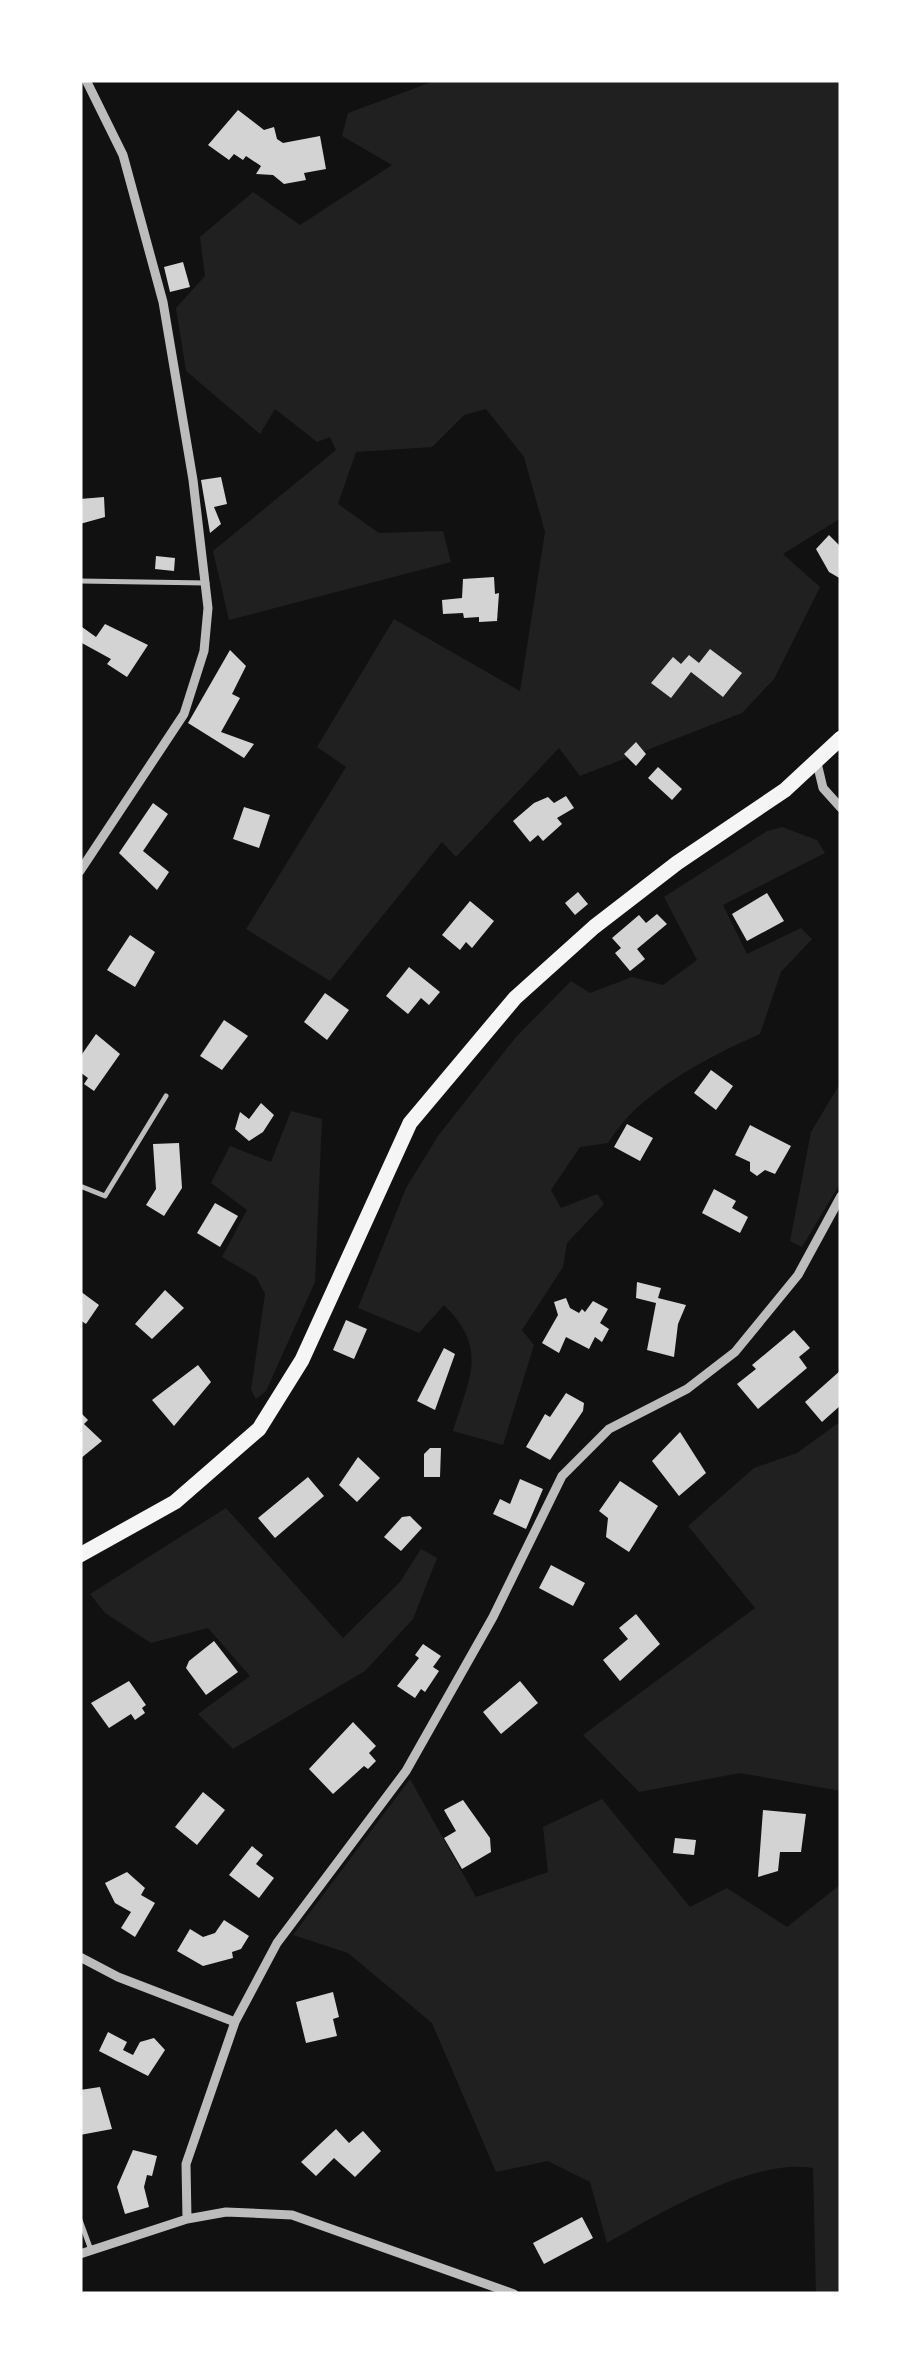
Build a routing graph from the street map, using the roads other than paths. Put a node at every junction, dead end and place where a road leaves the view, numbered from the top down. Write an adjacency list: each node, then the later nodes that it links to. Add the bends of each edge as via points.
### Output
1 (86, 80): 3 (street, via 123,155 163,302)
2 (80, 580): 3 (lane)
3 (207, 582): 7 (street, via 207,631 193,695)
4 (841, 738): 5 (main road)
5 (817, 763): 6 (street, via 823,788); 11 (main road, via 594,927 514,998 410,1122 302,1360 259,1429 175,1502)
6 (841, 808)
7 (80, 871)
8 (166, 1096): 9 (lane, via 105,1196)
9 (80, 1186)
10 (841, 1196): 13 (street, via 798,1275 735,1352 687,1388 610,1429 562,1476 493,1618 414,1757 277,1943)
11 (80, 1555)
12 (80, 1957): 13 (street)
13 (235, 2022): 15 (street, via 186,2164)
14 (80, 2220): 16 (lane)
15 (187, 2220): 16 (street); 18 (street, via 226,2212 292,2215)
16 (92, 2250): 17 (street)
17 (80, 2254)
18 (514, 2294)

